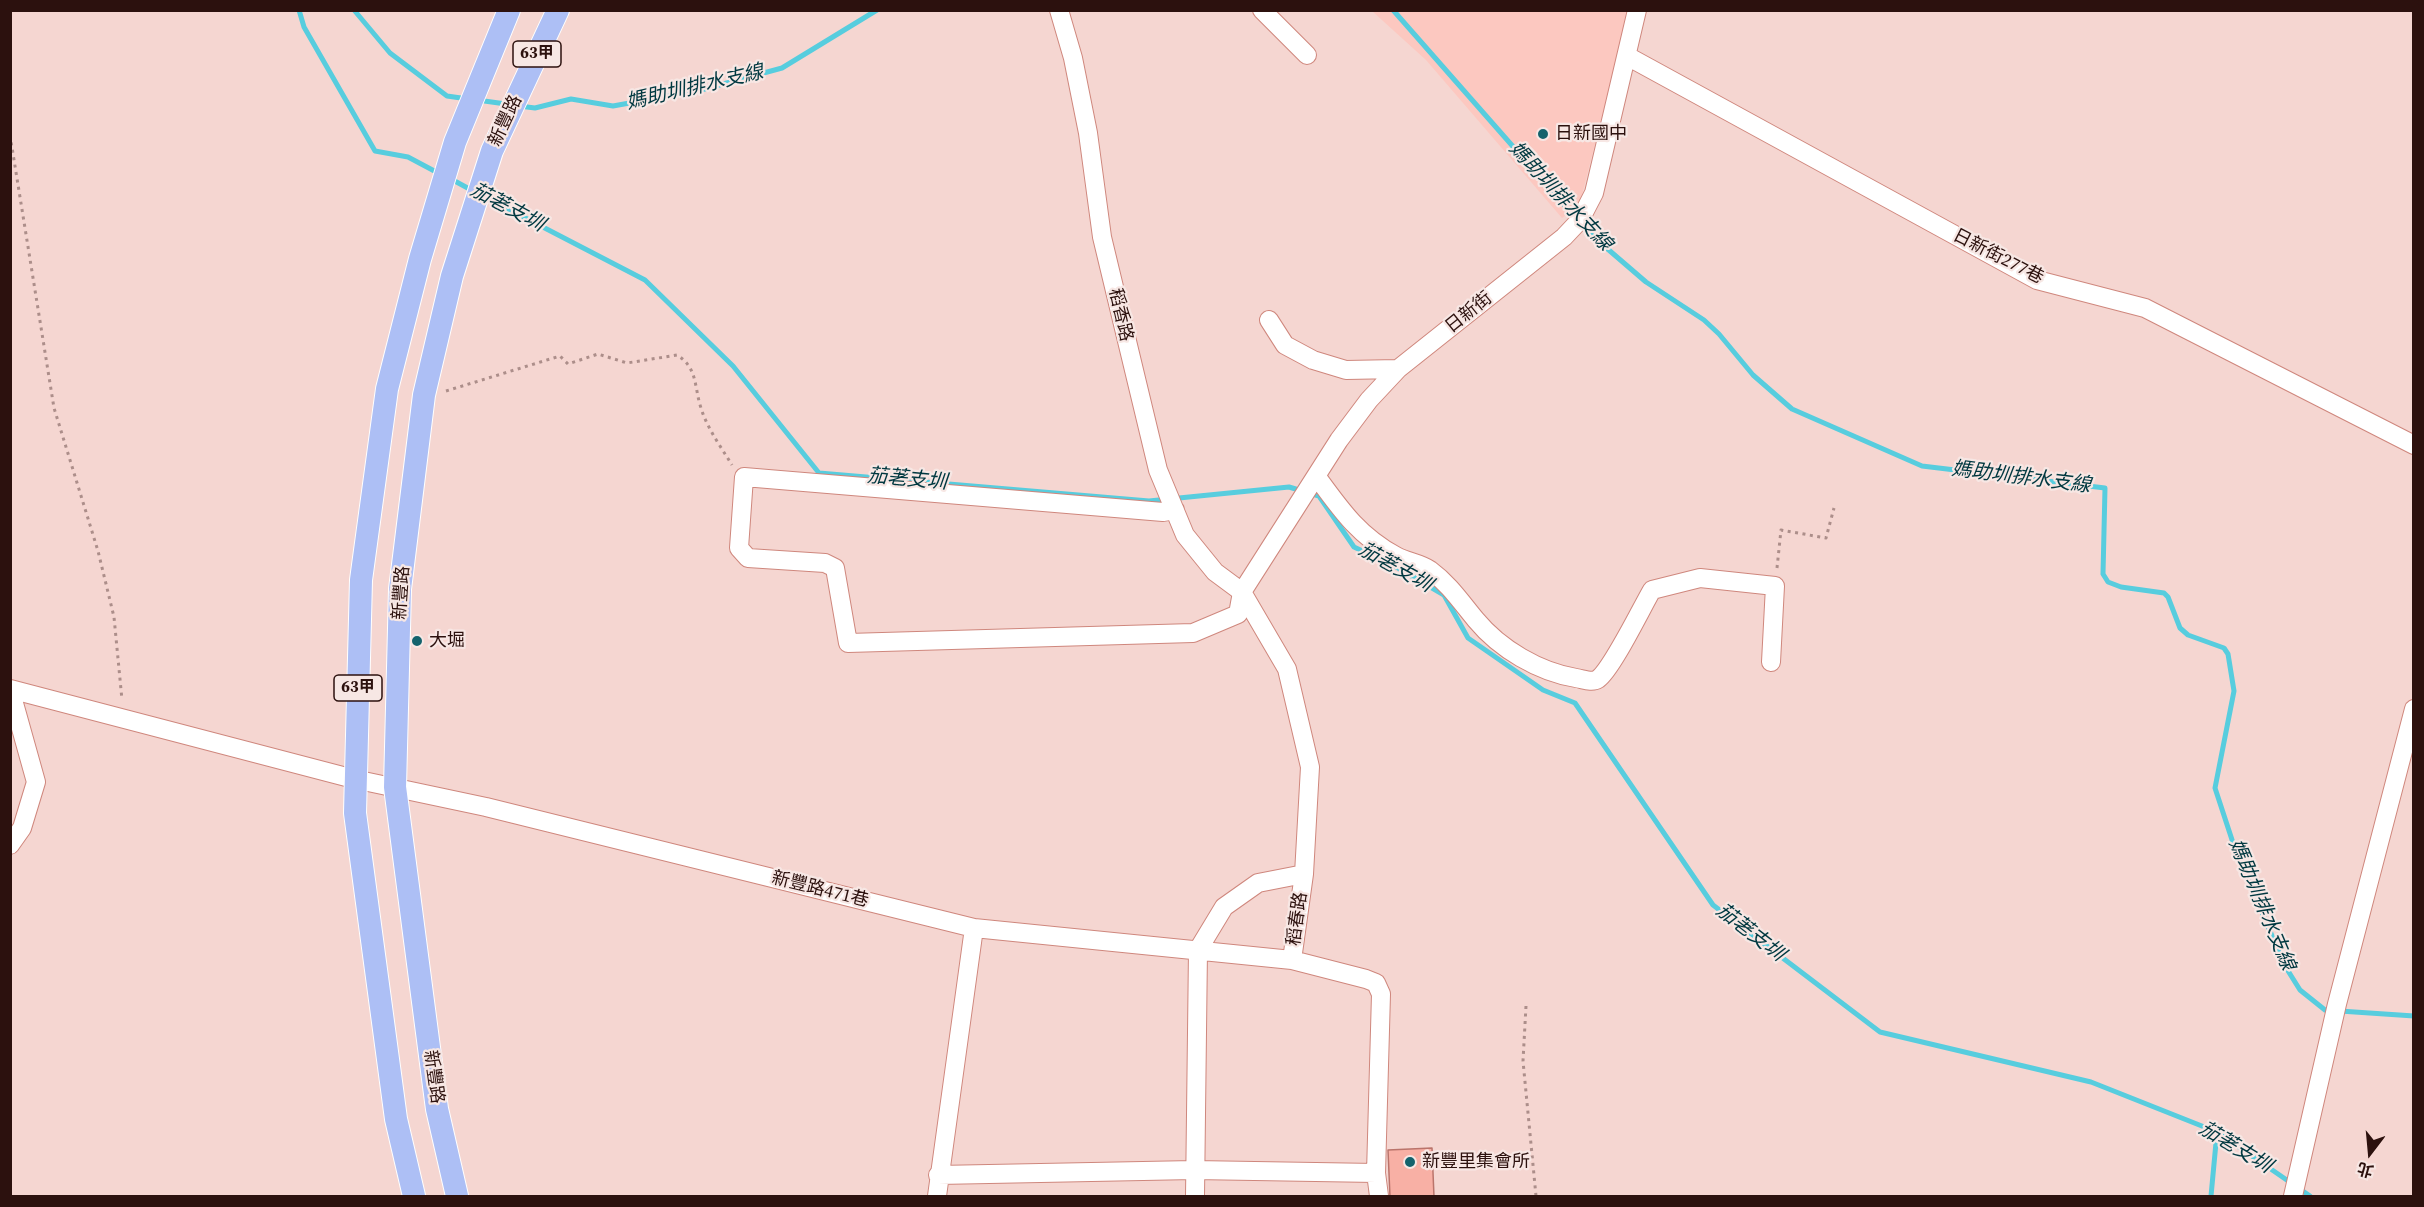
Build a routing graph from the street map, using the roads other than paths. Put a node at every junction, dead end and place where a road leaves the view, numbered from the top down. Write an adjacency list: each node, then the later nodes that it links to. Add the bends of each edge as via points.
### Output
1 (509, 10): 17 (main road, 63甲, via 445,176 387,389 361,580)
2 (558, 10): 18 (main road, 新豐路 / 63甲, via 492,151 453,276 424,395 400,589)
3 (1059, 10): 12 (street, 稻香路, via 1088,133 1102,237 1123,330 1158,470)
4 (1262, 10): 6 (street)
5 (1637, 10): 7 (street, 日新街)
6 (1307, 55)
7 (1627, 56): 9 (street, 日新街, via 1594,193 1580,220 1564,237); 10 (street, 日新街277巷, via 2037,280 2145,308)
8 (1269, 320): 9 (street, via 1285,345 1313,360 1346,370)
9 (1398, 369): 11 (street, 日新街, via 1357,416)
10 (2414, 445)
11 (1317, 477): 13 (street, 日新街); 14 (street, via 1350,524 1396,556 1428,569 1457,595 1478,622 1532,664 1570,677 1592,681 1599,678 1652,590 1700,578 1775,586)
12 (1175, 510): 13 (street, 稻香路, via 1185,535 1215,572); 13 (street, 日新街, via 744,477 739,548 748,558 825,562 835,568 848,644 1193,633 1238,614)
13 (1242, 591): 20 (street, 稻春路, via 1287,669 1311,767)
14 (1771, 662)
15 (10, 689): 17 (street, 新豐路471巷); 19 (street, via 36,782 22,828)
16 (2414, 709): 27 (street, via 2337,1004)
17 (354, 779): 18 (street, 新豐路471巷); 28 (main road, 63甲, via 355,813 396,1119)
18 (395, 787): 21 (street, 新豐路471巷); 29 (main road, 新豐路 / 63甲, via 437,1109)
19 (10, 845)
20 (1304, 874): 22 (street, via 1258,883 1224,907); 23 (street, 稻春路)
21 (974, 928): 22 (street, 新豐路471巷); 26 (street)
22 (1198, 950): 23 (street, 新豐路471巷); 24 (street)
23 (1292, 960): 25 (street, 稻春路, via 1376,983 1381,994)
24 (1194, 1170): 25 (street); 26 (street); 31 (street)
25 (1376, 1173): 32 (street, 稻春路)
26 (938, 1175): 30 (street)
27 (2295, 1188)
28 (414, 1197)
29 (457, 1197)
30 (937, 1197)
31 (1194, 1197)
32 (1379, 1197)

